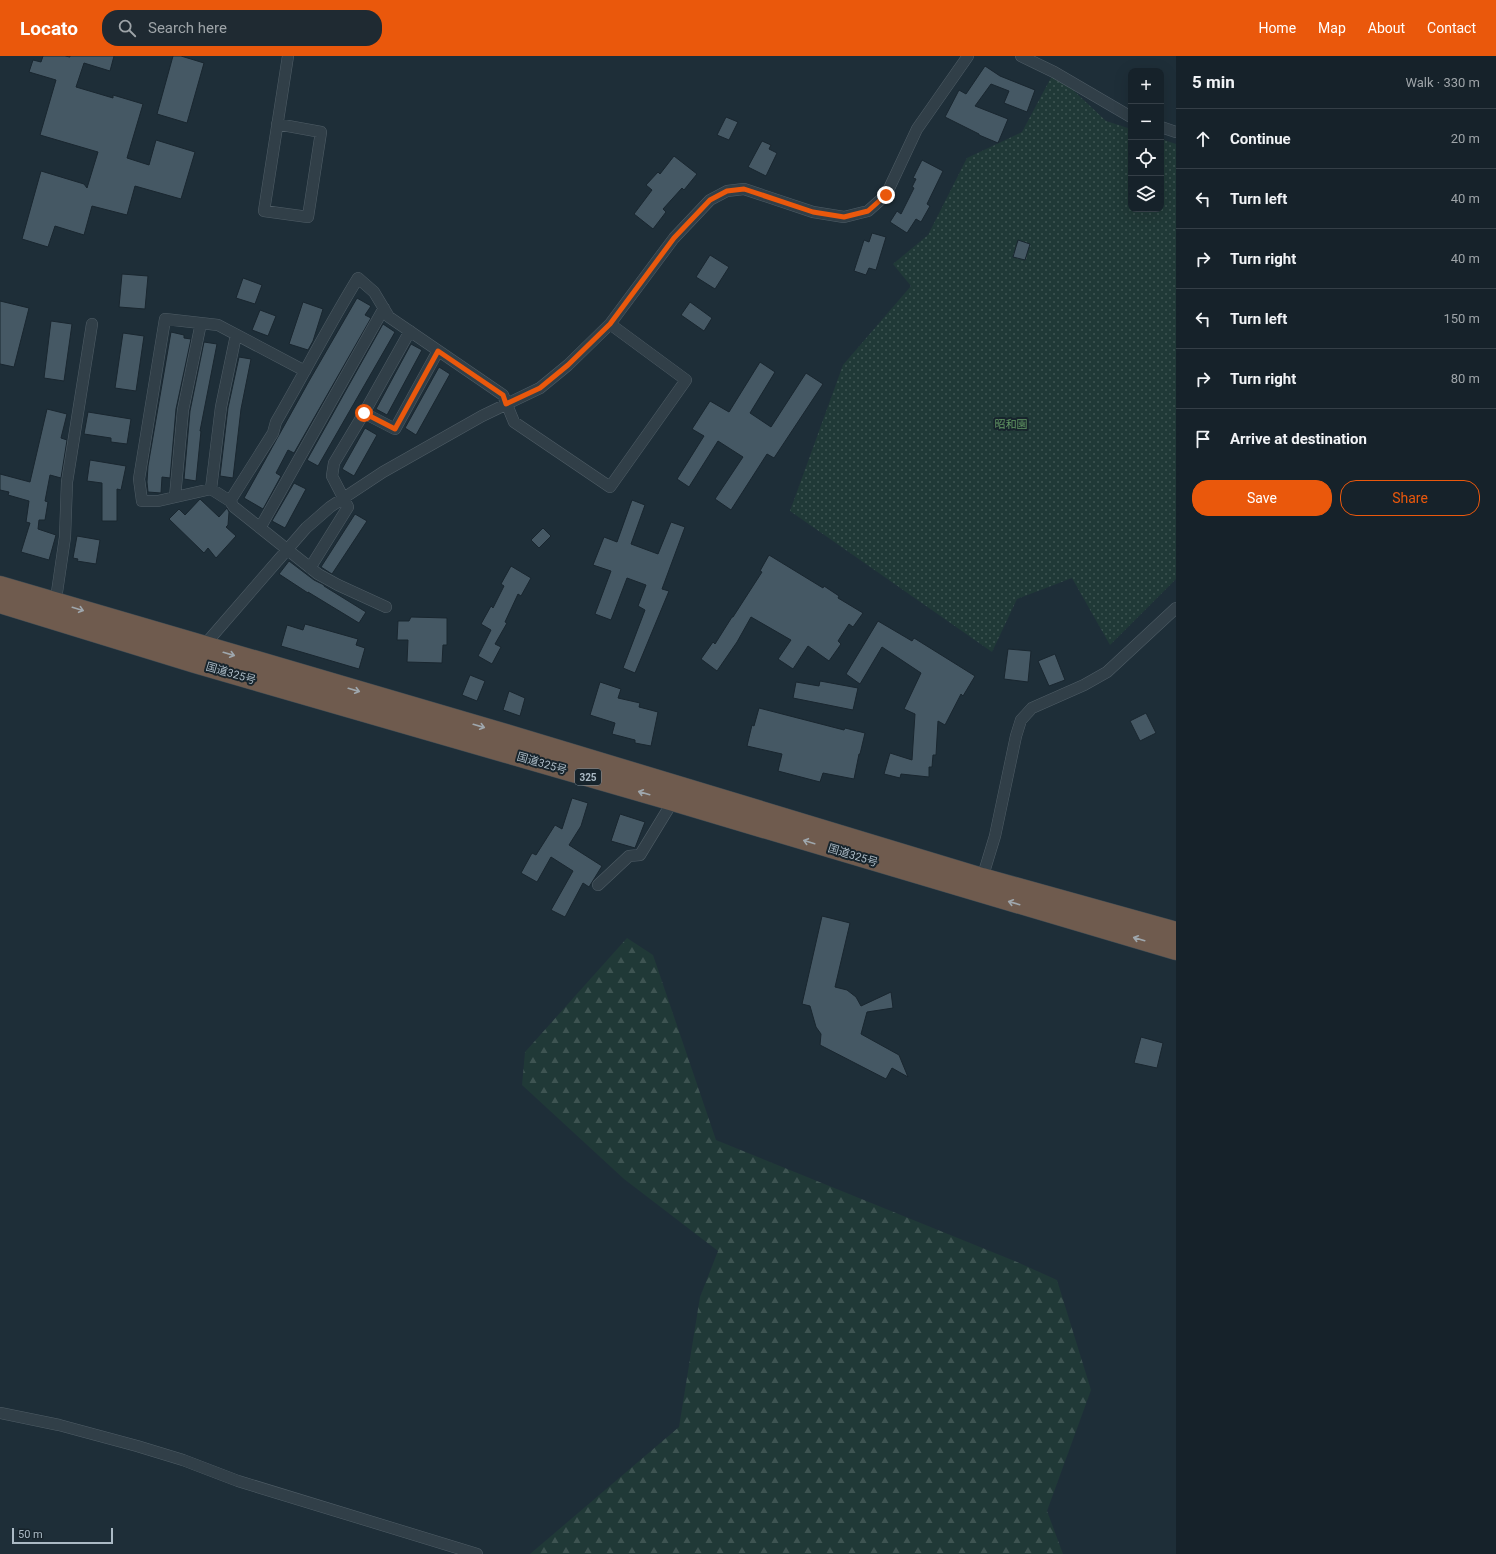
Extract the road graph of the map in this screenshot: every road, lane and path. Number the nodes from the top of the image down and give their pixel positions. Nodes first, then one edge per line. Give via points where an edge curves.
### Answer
1 (288, 56) edge
2 (968, 56) edge
3 (1021, 56) edge
4 (1128, 115) edge
5 (277, 124) junction
6 (1164, 128) edge
7 (1176, 132) edge
8 (384, 308) junction
9 (201, 323) junction
10 (92, 324) dead end
11 (610, 324) junction
12 (410, 331) junction
13 (236, 334) junction
14 (438, 351) junction
15 (306, 370) junction
16 (506, 404) junction
17 (364, 413) junction
18 (211, 489) junction
19 (174, 497) junction
20 (343, 499) junction
21 (230, 501) junction
22 (260, 528) junction
23 (287, 550) junction
24 (310, 568) junction
25 (0, 586) edge
26 (0, 603) edge
27 (386, 607) dead end
28 (1176, 608) edge
29 (54, 610) junction
30 (198, 654) junction
31 (673, 801) junction
32 (598, 885) dead end
33 (980, 885) junction
34 (1176, 932) edge
35 (1176, 950) edge
36 (0, 1413) edge
37 (477, 1554) edge

1 - 5 street
2 - 11 street via 917,129 886,195 868,211 844,217 813,212 744,189 727,191 710,200 674,238
3 - 4 street
5 - 5 street via 264,211 308,217 321,132
6 - 7 street
8 - 12 street via 389,318
8 - 15 street via 374,292 358,278
8 - 22 street
9 - 13 street via 218,325
9 - 19 street via 184,410
9 - 19 street via 165,319 146,434 140,479 142,501
10 - 29 street via 67,482 65,538
11 - 16 street via 540,388
11 - 16 street via 686,380 610,487 514,422
12 - 14 street
12 - 17 street
13 - 15 street
13 - 18 street via 221,407
14 - 16 street via 503,395
14 - 17 street via 395,429
15 - 21 street via 276,422 273,433
16 - 20 street via 383,472
17 - 20 street via 334,463 332,476
18 - 19 street
18 - 21 street
20 - 23 street via 306,528
20 - 24 street via 348,507
21 - 22 street
22 - 23 street
23 - 24 street
23 - 30 street
24 - 27 street via 338,585
25 - 29 highway, 国道325号 / 325
26 - 29 highway, 国道325号 / 325
28 - 33 street via 1107,672 1032,708 1021,720 995,836
29 - 30 highway, 国道325号 / 325
31 -> 30 highway, 国道325号 / 325
30 -> 33 highway, 国道325号 / 325 via 506,734
31 - 32 street via 640,855 629,856
33 -> 31 highway, 国道325号 / 325
33 - 34 highway, 国道325号 / 325
35 -> 33 highway, 国道325号 / 325
36 - 37 street via 59,1425 137,1446 238,1481

